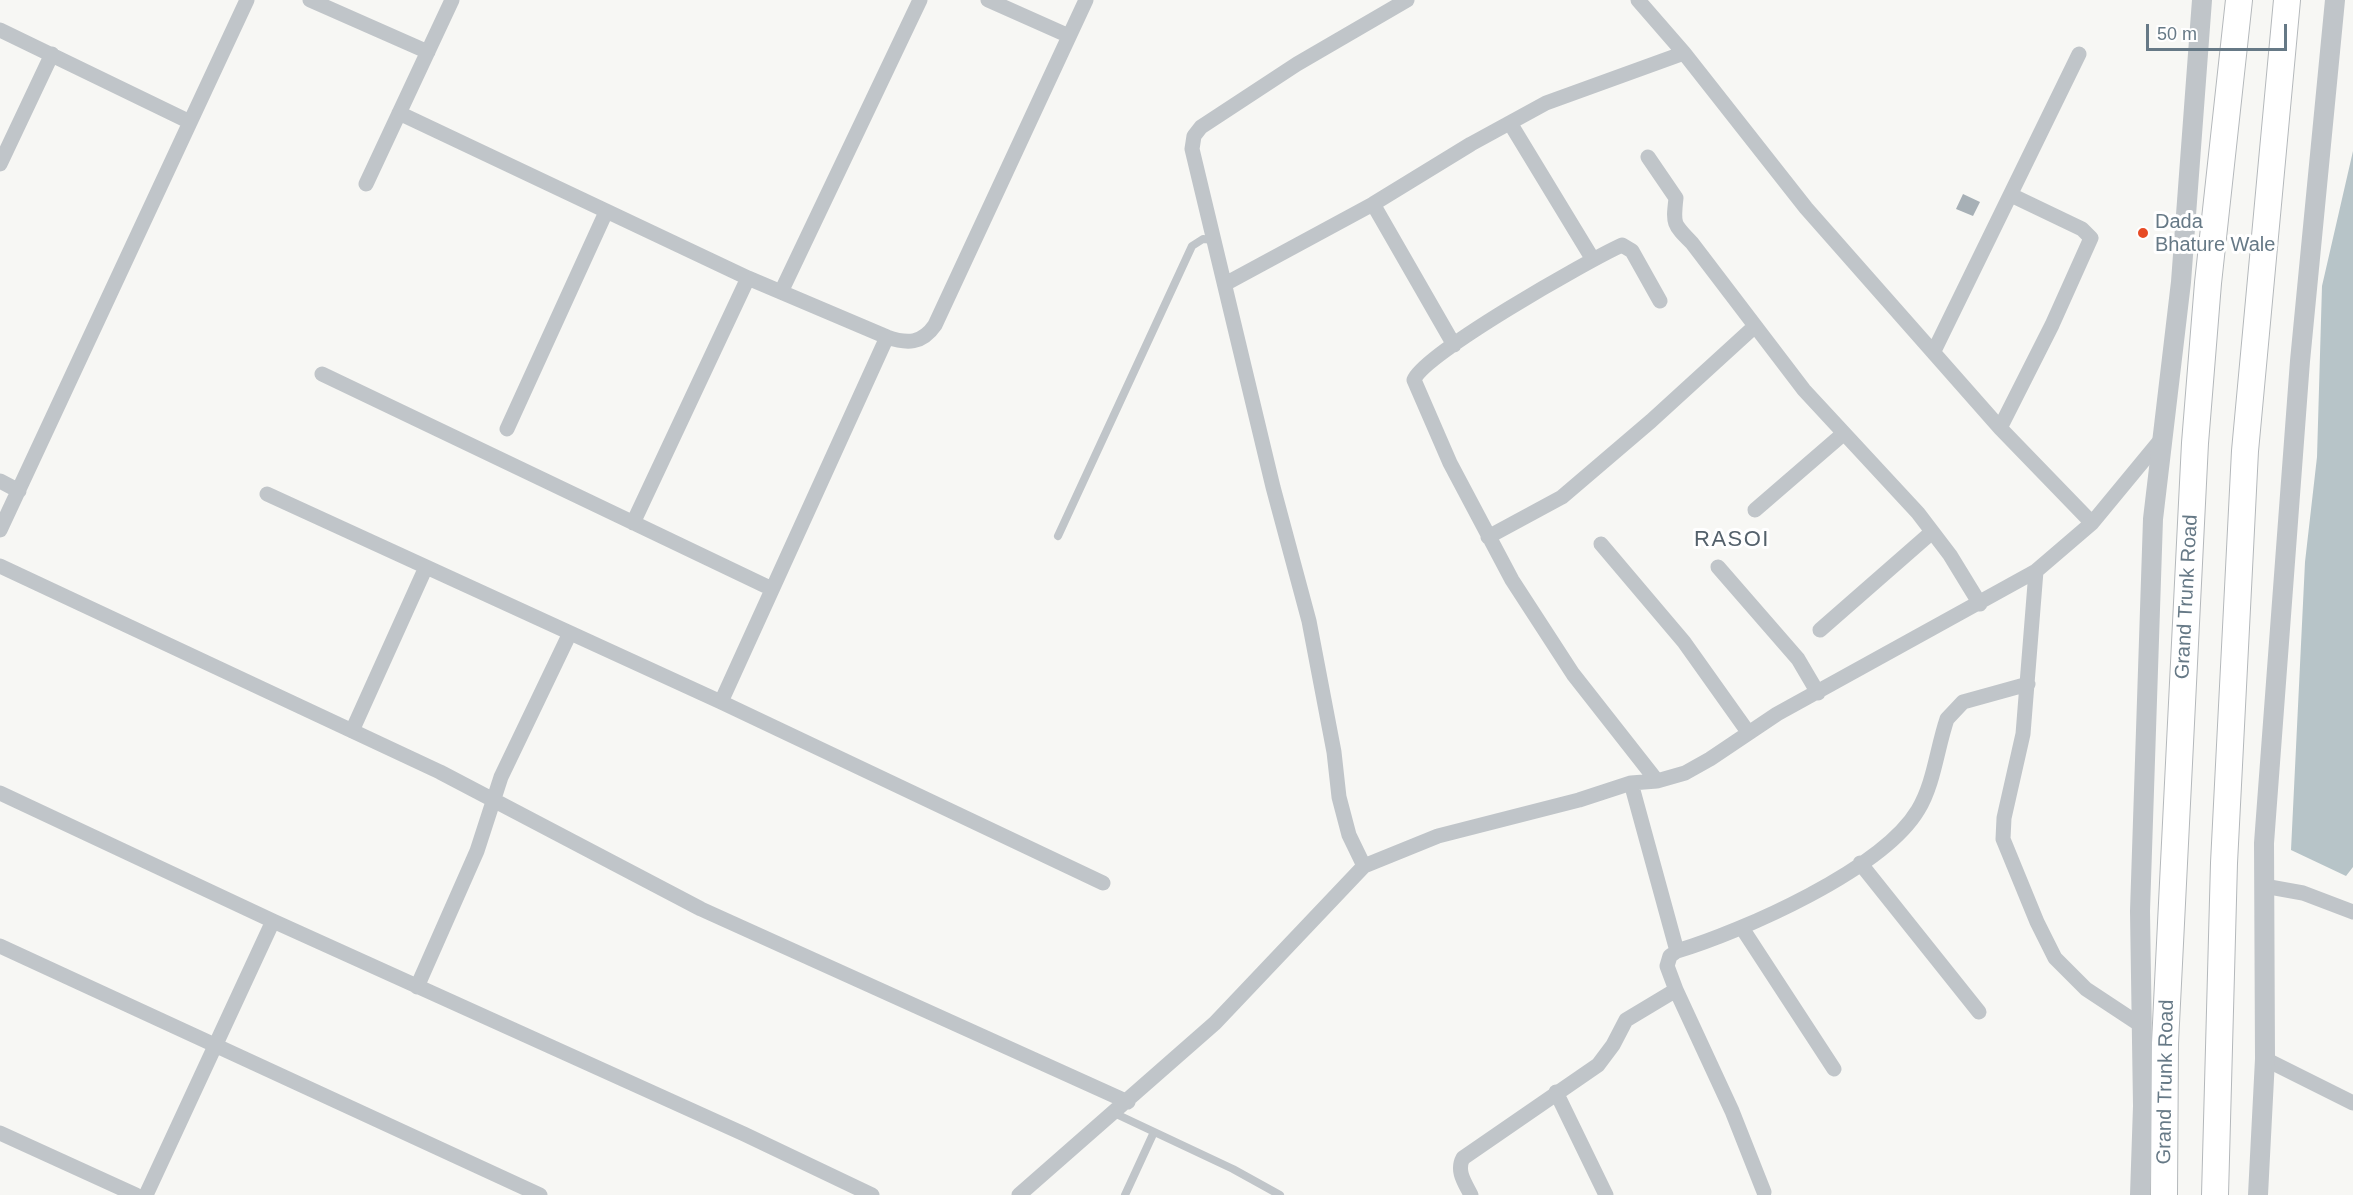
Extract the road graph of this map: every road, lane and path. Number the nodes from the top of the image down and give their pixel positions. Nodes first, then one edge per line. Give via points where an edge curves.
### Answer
1 (247, 0) edge
2 (310, 0) edge
3 (452, 0) edge
4 (920, 0) edge
5 (988, 0) edge
6 (1086, 0) edge
7 (1407, 0) edge
8 (1638, 0) edge
9 (2202, 0) edge
10 (2239, 0) edge
11 (2287, 0) edge
12 (2335, 0) edge
13 (0, 30) edge
14 (1069, 36) junction
15 (428, 52) junction
16 (1684, 52) junction
17 (52, 54) junction
18 (2079, 54) dead end
19 (399, 113) junction
20 (190, 122) junction
21 (1510, 123) junction
22 (1648, 157) dead end
23 (0, 164) edge
24 (366, 184) dead end
25 (2011, 195) junction
26 (1373, 204) junction
27 (606, 212) junction
28 (1214, 240) junction
29 (1592, 258) junction
30 (748, 278) junction
31 (1225, 284) junction
32 (781, 292) junction
33 (1660, 301) dead end
34 (1754, 327) junction
35 (886, 337) junction
36 (1454, 345) junction
37 (1934, 351) junction
38 (322, 374) dead end
39 (2000, 428) junction
40 (507, 429) dead end
41 (1843, 434) junction
42 (2163, 437) junction
43 (0, 482) edge
44 (20, 491) junction
45 (267, 494) dead end
46 (1755, 510) dead end
47 (633, 523) junction
48 (2092, 523) junction
49 (0, 531) edge
50 (1932, 532) junction
51 (1058, 536) dead end
52 (1488, 537) junction
53 (1601, 544) dead end
54 (0, 566) edge
55 (426, 567) junction
56 (1718, 567) dead end
57 (2036, 571) junction
58 (772, 589) junction
59 (1980, 604) junction
60 (1820, 630) dead end
61 (570, 633) junction
62 (2028, 684) junction
63 (1818, 693) junction
64 (721, 702) junction
65 (352, 731) junction
66 (1748, 732) junction
67 (1658, 781) junction
68 (1631, 783) junction
69 (0, 793) edge
70 (494, 800) junction
71 (1860, 863) junction
72 (1364, 866) junction
73 (1103, 883) dead end
74 (2264, 886) junction
75 (2353, 912) edge
76 (273, 921) junction
77 (1742, 928) junction
78 (0, 946) edge
79 (1677, 951) junction
80 (417, 987) junction
81 (1676, 990) junction
82 (1979, 1012) dead end
83 (2142, 1026) junction
84 (214, 1045) junction
85 (2265, 1059) junction
86 (1834, 1069) dead end
87 (1556, 1092) junction
88 (1128, 1101) junction
89 (2353, 1103) edge
90 (1114, 1113) junction
91 (1154, 1132) junction
92 (0, 1133) edge
93 (1764, 1192) dead end
94 (136, 1195) edge
95 (146, 1195) edge
96 (540, 1195) edge
97 (872, 1195) edge
98 (1019, 1195) edge
99 (1125, 1195) edge
100 (1280, 1195) edge
101 (1471, 1195) edge
102 (1606, 1195) edge
103 (2140, 1195) edge
104 (2164, 1195) edge
105 (2215, 1195) edge
106 (2258, 1195) edge

1 - 20 street
2 - 15 street
3 - 15 street
4 - 32 street
5 - 14 street
6 - 14 street
7 - 28 street via 1297,64 1201,127 1194,136 1192,149
8 - 16 street
9 - 42 street via 2181,282
10 - 104 highway, Grand Trunk Road via 2195,442 2165,1043
11 - 105 highway via 2245,452 2224,863
12 - 74 street via 2300,361
13 - 17 street
14 - 35 street via 935,325 927,336 915,342
15 - 19 street
16 - 21 street via 1546,103
16 - 37 street via 1806,207
17 - 20 street
17 - 23 street
18 - 25 street
19 - 24 street
19 - 27 street
20 - 44 street
21 - 26 street
21 - 29 street
22 - 34 street via 1676,198 1674,223
25 - 37 street
25 - 39 street via 2082,229 2091,238
26 - 31 street
26 - 36 street
27 - 30 street
27 - 40 street
28 - 31 street
28 - 51 lane via 1203,239 1192,246
29 - 33 street via 1626,246
29 - 36 street
30 - 32 street
30 - 47 street
31 - 72 street via 1309,621 1339,796 1349,835
32 - 35 street
34 - 41 street
34 - 52 street via 1562,497
35 - 58 street
36 - 52 street via 1417,373 1416,389
37 - 39 street
38 - 47 street
39 - 48 street
41 - 46 street
41 - 50 street
42 - 48 street
42 - 83 street via 2152,543 2140,910
43 - 44 street
44 - 49 street
45 - 55 street
47 - 58 street
48 - 57 street
50 - 59 street
50 - 60 street
52 - 67 street via 1555,648
53 - 66 street via 1684,642
54 - 65 street
55 - 61 street
55 - 65 street
56 - 63 street via 1791,651
57 - 59 street
57 - 62 street
58 - 64 street
59 - 63 street
61 - 64 street
61 - 70 street
62 - 71 street via 1963,702 1955,708 1947,719 1918,810 1897,836
62 - 83 street via 2023,734 2003,839 2055,958 2086,989
63 - 66 street
64 - 73 street
65 - 70 street
66 - 67 street via 1685,773
67 - 68 street
68 - 72 street via 1579,801 1438,836
68 - 79 street
69 - 76 street
70 - 80 street via 477,851
70 - 88 street via 701,909
71 - 77 street via 1791,905
71 - 82 street
72 - 88 street via 1215,1023
74 - 75 street via 2303,892
74 - 85 street
76 - 80 street
76 - 84 street
77 - 79 street
77 - 86 street
78 - 84 street
79 - 81 street via 1670,956 1667,966
80 - 97 street
81 - 87 street via 1626,1020 1598,1065
81 - 93 street
83 - 103 street
84 - 95 street
84 - 96 street
85 - 89 street
85 - 106 street
87 - 101 street via 1462,1158 1460,1172
87 - 102 street
88 - 90 street
90 - 91 lane
90 - 98 street
91 - 99 lane
91 - 100 lane
92 - 94 street

